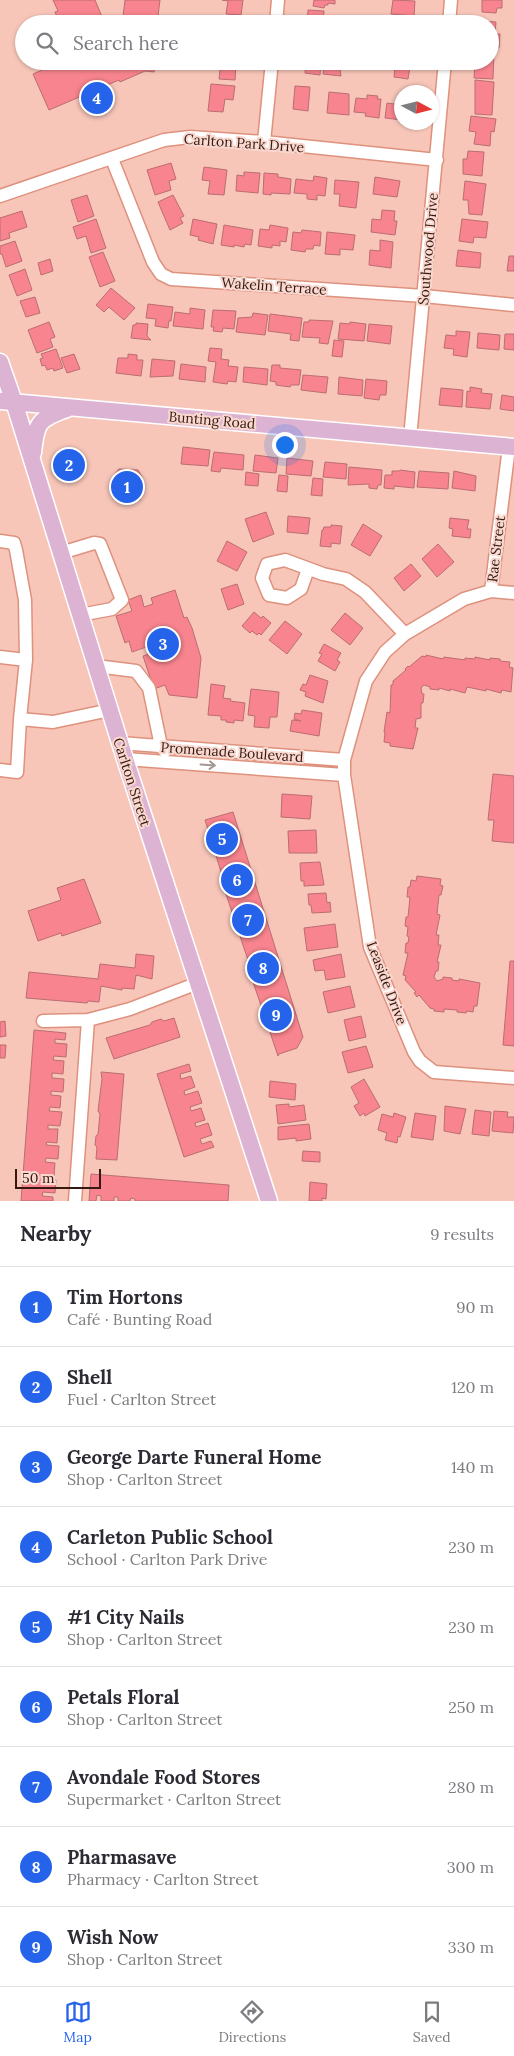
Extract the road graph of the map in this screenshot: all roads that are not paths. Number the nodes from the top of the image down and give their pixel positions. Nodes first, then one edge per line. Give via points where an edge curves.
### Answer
1 (278, 0) edge
2 (451, 0) edge
3 (277, 15) edge
4 (449, 15) edge
5 (271, 70) edge
6 (444, 70) edge
7 (264, 142) junction
8 (112, 159) junction
9 (437, 160) junction
10 (0, 196) edge
11 (424, 296) junction
12 (514, 305) edge
13 (0, 362) edge
14 (7, 402) edge
15 (72, 408) junction
16 (410, 438) junction
17 (511, 447) edge
18 (32, 461) junction
19 (0, 541) edge
20 (61, 553) junction
21 (308, 569) dead end
22 (491, 591) junction
23 (514, 593) edge
24 (80, 615) junction
25 (405, 634) junction
26 (0, 657) edge
27 (26, 660) junction
28 (96, 666) junction
29 (110, 710) junction
30 (20, 719) junction
31 (120, 743) junction
32 (162, 746) junction
33 (124, 759) junction
34 (344, 760) junction
35 (172, 763) junction
36 (0, 770) edge
37 (344, 775) junction
38 (198, 983) junction
39 (88, 1020) junction
40 (43, 1021) dead end
41 (514, 1078) edge
42 (75, 1201) edge
43 (269, 1201) edge

1 - 3 street
2 - 4 street
5 - 7 street
6 - 9 street, Southwood Drive
7 - 8 street, Carlton Park Drive via 190,137 164,140
7 - 9 street, Carlton Park Drive
8 - 10 street, Carlton Park Drive
8 - 11 street, Wakelin Terrace via 153,262 162,274 171,279
9 - 11 street, Southwood Drive
11 - 12 street, Wakelin Terrace
11 - 16 street, Southwood Drive
13 - 14 main road, Carlton Street
14 - 15 main road, Bunting Road
14 - 18 main road, Carlton Street
15 - 16 main road, Bunting Road
15 - 18 main road via 46,416 35,431
16 - 17 main road, Bunting Road
17 - 22 street, Rae Street
18 - 20 main road, Carlton Street
19 - 27 street via 14,543 16,550 25,600
20 - 24 main road, Carlton Street
20 - 24 street via 100,544 122,600 112,609
21 - 25 street via 346,579 365,592
22 - 23 street
22 - 25 street, Leaside Drive via 464,599
24 - 28 main road, Carlton Street
25 - 34 street, Leaside Drive via 385,652 366,681
26 - 27 street
27 - 30 street
28 - 29 main road, Carlton Street
28 - 32 street via 136,671 148,688
29 - 30 street via 53,722
29 - 31 main road, Carlton Street
30 - 36 street via 17,772
31 - 32 street, Promenade Boulevard
31 - 33 main road, Carlton Street
32 - 34 street, Promenade Boulevard
32 - 35 street
33 - 35 street, Promenade Boulevard
33 - 38 main road, Carlton Street
34 - 37 street, Leaside Drive
35 -> 37 street, Promenade Boulevard
37 - 41 street, Leaside Drive via 370,947 414,1052 434,1072
38 - 39 street via 130,1009
38 - 43 main road, Carlton Street
39 - 40 street
39 - 42 street

